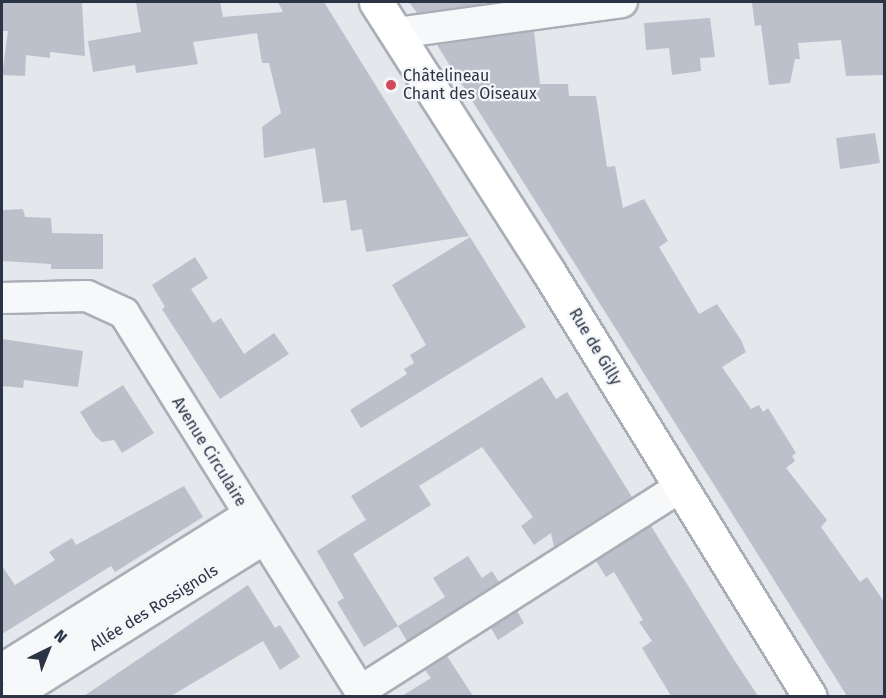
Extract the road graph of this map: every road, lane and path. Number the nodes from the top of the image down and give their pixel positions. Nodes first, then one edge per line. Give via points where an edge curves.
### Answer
1 (375, 2) edge
2 (622, 2) edge
3 (396, 33) junction
4 (2, 298) edge
5 (680, 487) junction
6 (256, 527) junction
7 (2, 669) edge
8 (361, 694) edge
9 (13, 696) edge
10 (809, 696) edge

1 - 3 main road, Rue de Gilly
2 - 3 street
3 - 5 main road, Rue de Gilly
4 - 6 street, Avenue Circulaire via 87,296 124,313
5 - 8 street
5 - 10 main road, Rue de Gilly
6 - 7 street, Allée des Rossignols
6 - 8 street, Avenue Circulaire
6 - 9 street, Allée des Rossignols

